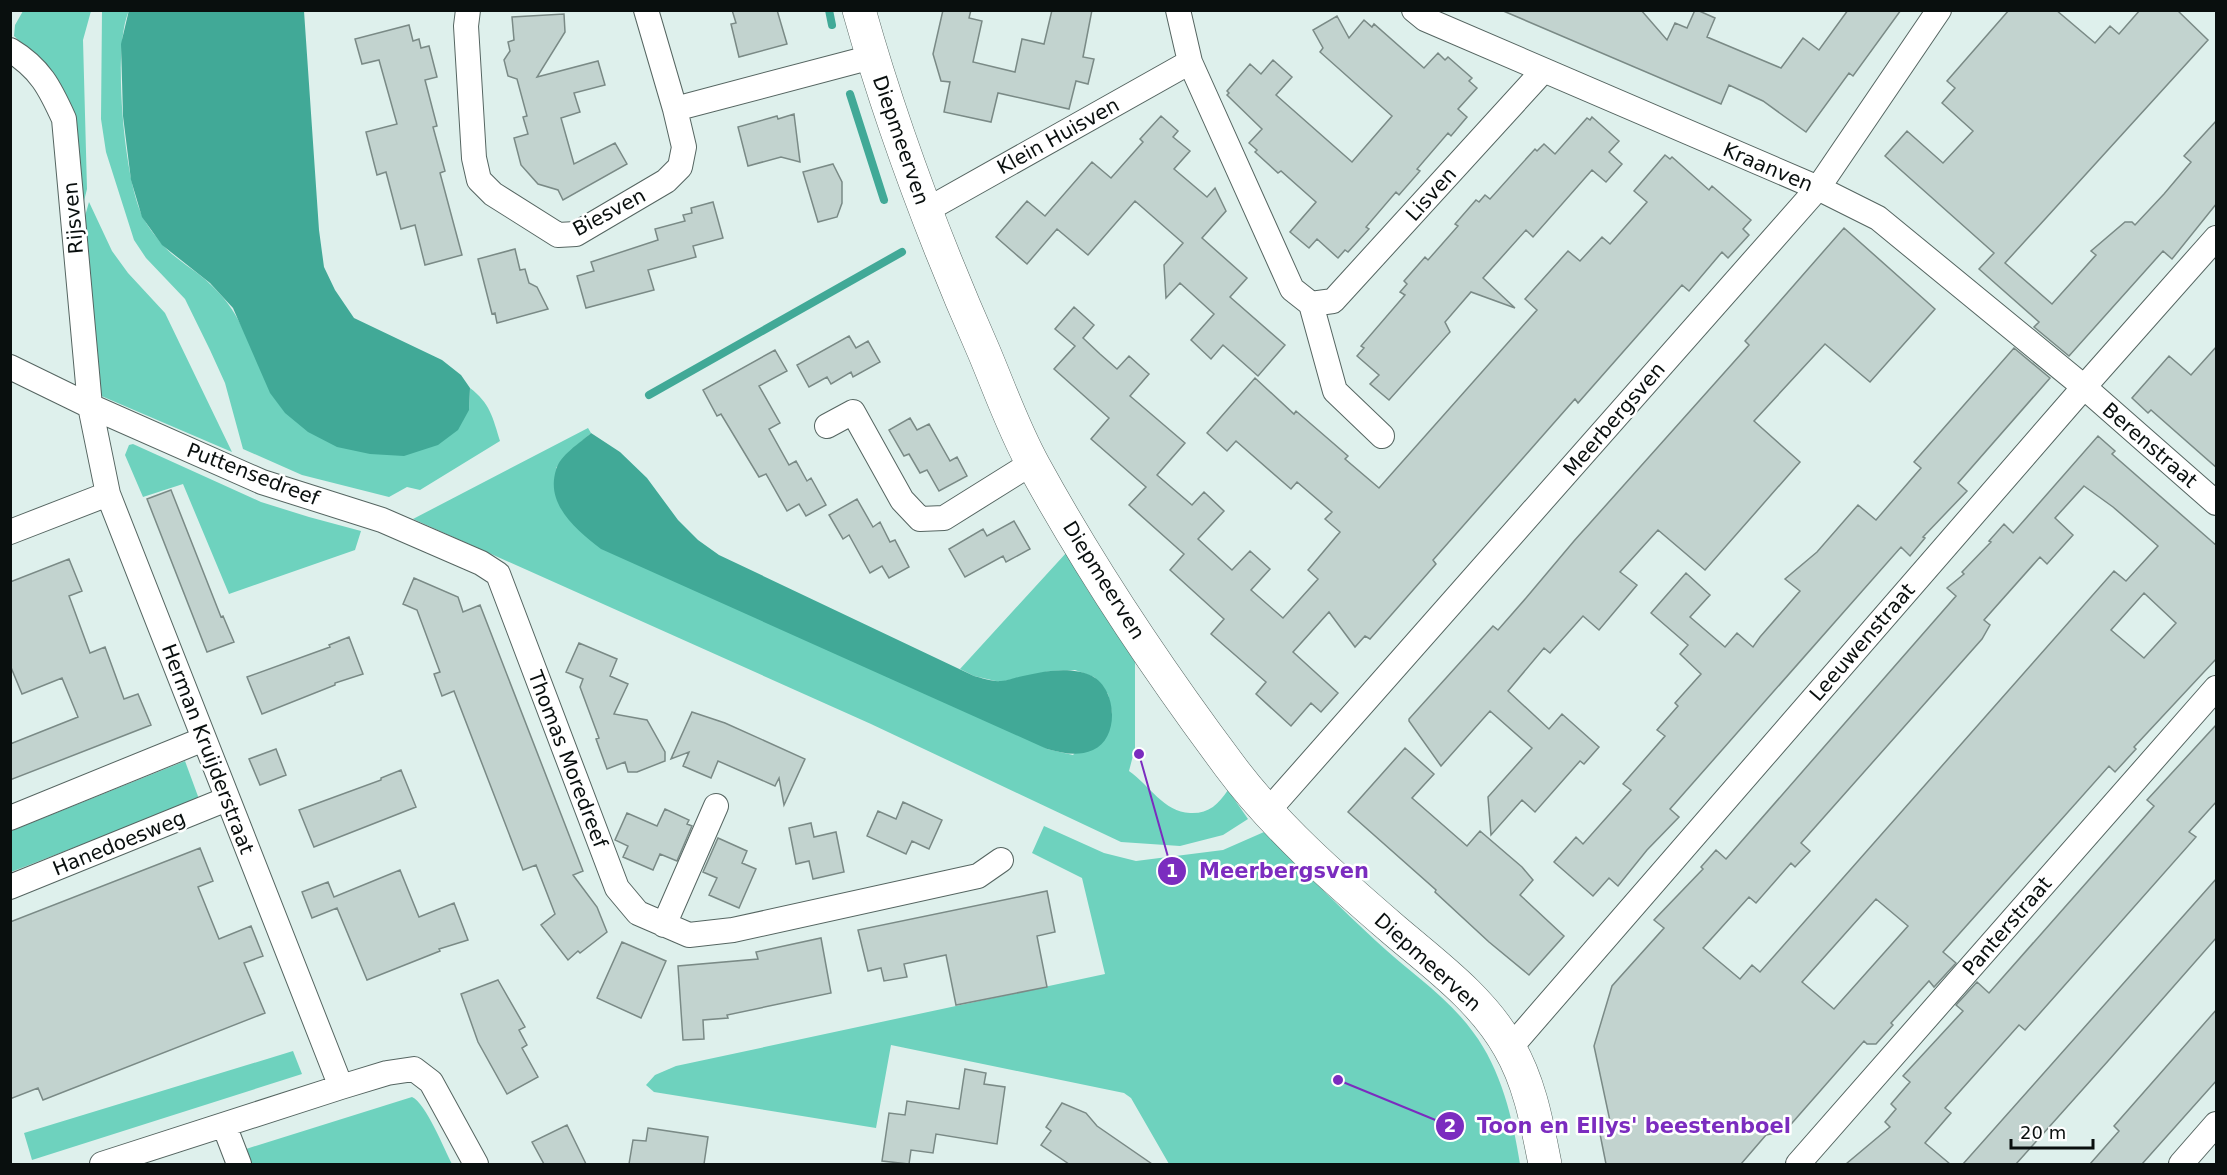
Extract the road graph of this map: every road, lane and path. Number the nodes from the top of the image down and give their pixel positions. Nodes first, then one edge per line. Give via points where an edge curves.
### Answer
1 (468, 10) edge
2 (646, 10) edge
3 (859, 10) edge
4 (1178, 10) edge
5 (1414, 10) edge
6 (1939, 10) edge
7 (10, 50) edge
8 (872, 57) junction
9 (1190, 62) junction
10 (1543, 71) junction
11 (675, 109) junction
12 (1818, 188) junction
13 (925, 211) junction
14 (2217, 238) edge
15 (1311, 304) junction
16 (10, 367) edge
17 (2084, 387) junction
18 (90, 406) junction
19 (827, 426) dead end
20 (1382, 436) dead end
21 (1032, 463) junction
22 (108, 494) junction
23 (2217, 503) edge
24 (10, 532) edge
25 (498, 574) joint
26 (2217, 688) edge
27 (204, 739) junction
28 (227, 799) junction
29 (716, 806) dead end
30 (1268, 811) junction
31 (10, 818) edge
32 (1001, 860) dead end
33 (10, 887) edge
34 (664, 925) junction
35 (1510, 1048) junction
36 (341, 1087) junction
37 (2217, 1124) edge
38 (224, 1125) junction
39 (102, 1164) edge
40 (239, 1164) edge
41 (476, 1164) edge
42 (1545, 1164) edge
43 (1798, 1164) edge
44 (2181, 1164) edge

1 - 11 street, Biesven via 474,158 479,180 493,194 558,236 576,234 666,181 680,167 684,147
2 - 11 street, Biesven
3 - 8 street, Diepmeerven
4 - 9 street
5 - 10 street, Kraanven via 1425,19
6 - 12 street, Meerbergsven
7 - 18 street, Rijsven via 27,60 48,85 64,118
8 - 11 street
8 - 13 street, Diepmeerven
9 - 13 street, Klein Huisven
9 - 15 street via 1292,289
10 - 12 street, Kraanven
10 - 15 street, Lisven via 1333,302
12 - 17 street, Kraanven via 1878,218
12 - 30 street, Meerbergsven
13 - 21 street, Diepmeerven
14 - 17 street, Leeuwenstraat
15 - 20 street via 1335,391
16 - 18 street, Puttensedreef
17 - 23 street, Berenstraat
17 - 35 street, Leeuwenstraat
18 - 22 street, Herman Kruijderstraat
18 - 25 street, Puttensedreef via 262,482 382,520
19 - 21 street via 853,412 902,500 920,519 944,518
21 - 30 street, Diepmeerven via 1155,662 1231,768
22 - 24 street
22 - 27 street, Herman Kruijderstraat
25 - 34 street, Thomas Moredreef via 617,888 638,913
26 - 43 street, Panterstraat
27 - 28 street, Herman Kruijderstraat
27 - 31 street
28 - 33 street, Hanedoesweg
28 - 36 street, Herman Kruijderstraat
29 - 34 street
30 - 35 street, Diepmeerven via 1364,904 1476,1002
32 - 34 street, Thomas Moredreef via 978,876 733,930 689,935
35 - 42 street, Diepmeerven via 1533,1102
36 - 38 street
36 - 41 street via 387,1073 414,1070 431,1082
37 - 44 street
38 - 39 street
38 - 40 street

